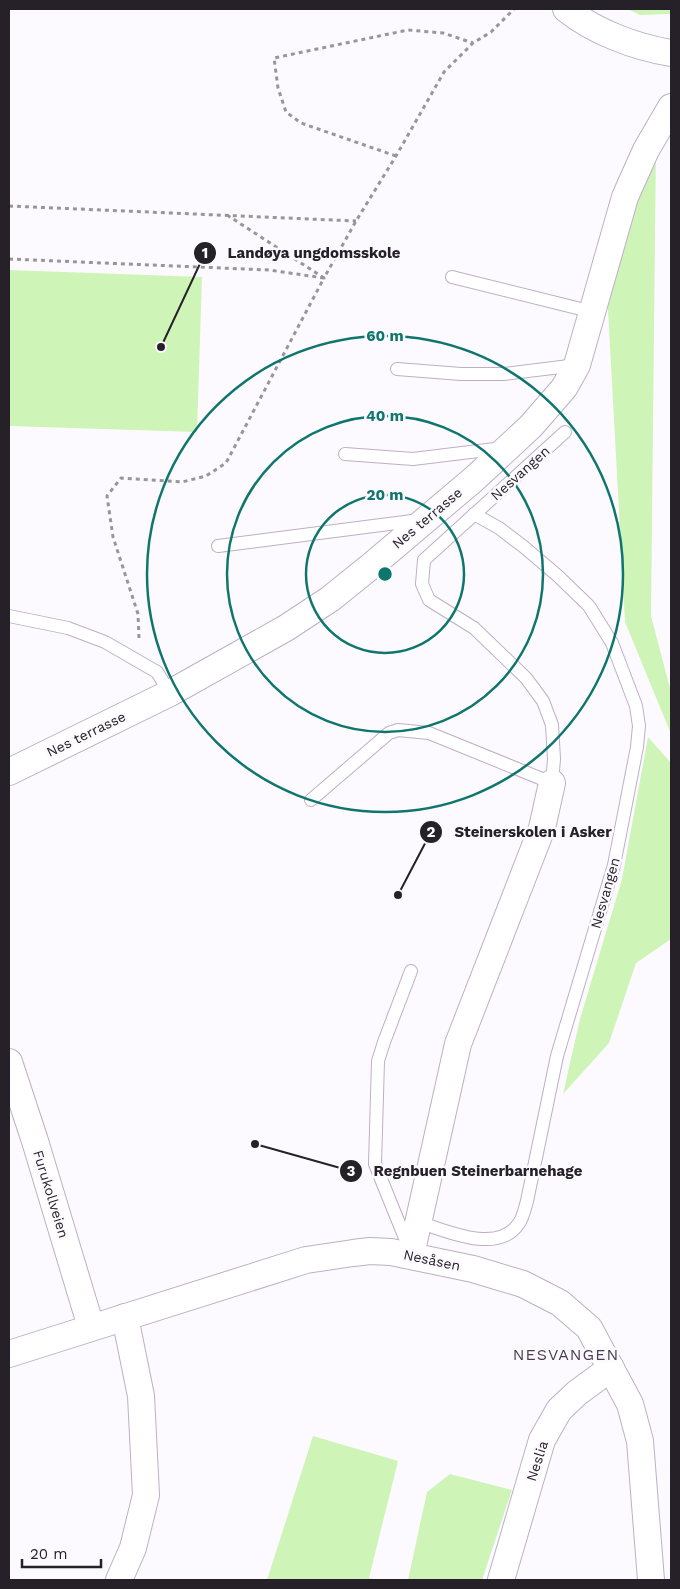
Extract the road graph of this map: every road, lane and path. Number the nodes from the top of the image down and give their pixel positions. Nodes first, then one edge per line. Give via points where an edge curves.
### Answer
1 (514, 9) edge
2 (566, 9) edge
3 (473, 43) junction
4 (671, 53) edge
5 (671, 107) edge
6 (396, 156) junction
7 (9, 206) edge
8 (227, 215) junction
9 (356, 221) junction
10 (9, 259) edge
11 (452, 277) dead end
12 (324, 278) junction
13 (593, 312) junction
14 (576, 364) junction
15 (398, 369) dead end
16 (565, 432) dead end
17 (508, 448) junction
18 (345, 454) dead end
19 (474, 514) junction
20 (427, 519) junction
21 (218, 546) dead end
22 (9, 616) edge
23 (139, 661) junction
24 (170, 693) junction
25 (9, 772) edge
26 (552, 783) junction
27 (312, 800) dead end
28 (410, 971) dead end
29 (9, 1062) edge
30 (419, 1222) junction
31 (411, 1255) junction
32 (125, 1317) junction
33 (91, 1327) junction
34 (9, 1354) edge
35 (611, 1368) junction
36 (119, 1580) edge
37 (501, 1580) edge
38 (651, 1580) edge

1 - 3 path via 491,32
2 - 4 street via 611,35
3 - 6 path via 444,72
3 - 6 path via 443,33 408,30 274,58 278,88 286,112 301,124
5 - 13 street, Nes terrasse via 646,150 625,197
6 - 9 path
7 - 8 path
8 - 9 path
8 - 12 path
9 - 12 path
10 - 12 path via 269,270
11 - 13 lane
12 - 23 path via 226,463 206,476 182,482 121,478 107,496 113,537 138,614
13 - 14 street, Nes terrasse
14 - 15 lane via 504,374
14 - 17 street, Nes terrasse via 564,388
16 - 19 lane, Nesvangen
17 - 18 lane via 413,459
17 - 20 street, Nes terrasse
19 - 26 lane, Nesvangen via 424,560 422,584 430,600 474,628 526,678 543,701 552,726
19 - 30 lane, Nesvangen via 524,547 589,606 612,643 636,706 639,726 614,865 557,1056 520,1223 506,1236 471,1239
20 - 21 lane
20 - 24 street, Nes terrasse via 330,599 286,628
22 - 23 lane via 68,628 105,642
23 - 24 lane via 157,672
24 - 25 street, Nes terrasse
26 - 27 lane via 429,733 398,730 389,733
26 - 30 street, Nesvangen via 542,828 458,1044
28 - 31 lane via 378,1061 375,1164
29 - 33 street, Furukollveien
30 - 31 street, Nesvangen
31 - 32 street, Nesåsen via 370,1251 306,1260
31 - 35 street, Nesåsen via 523,1284 560,1303 589,1328
32 - 33 street, Nesåsen
32 - 36 street via 141,1396 146,1496 133,1548
33 - 34 street, Nesåsen
35 - 37 street, Neslia via 559,1410 542,1440
35 - 38 street, Nesåsen via 630,1404 640,1441

